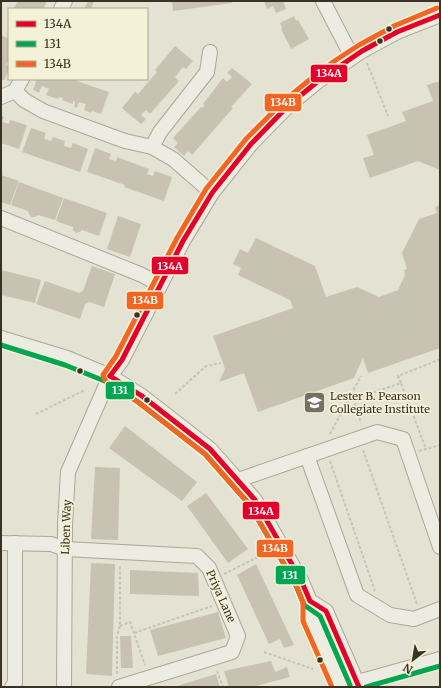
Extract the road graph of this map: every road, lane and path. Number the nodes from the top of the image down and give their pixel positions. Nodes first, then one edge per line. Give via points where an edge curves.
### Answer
1 (323, 1) edge
2 (440, 15) edge
3 (210, 52) dead end
4 (357, 54) junction
5 (19, 85) edge
6 (1, 97) edge
7 (388, 116) dead end
8 (152, 148) junction
9 (212, 192) junction
10 (1, 218) edge
11 (160, 285) junction
12 (1, 338) edge
13 (440, 361) edge
14 (221, 363) dead end
15 (110, 376) junction
16 (361, 376) dead end
17 (401, 383) junction
18 (85, 390) dead end
19 (175, 394) dead end
20 (352, 394) junction
21 (354, 399) junction
22 (36, 414) dead end
23 (365, 436) junction
24 (440, 445) edge
25 (426, 449) junction
26 (356, 451) dead end
27 (416, 452) dead end
28 (326, 455) junction
29 (307, 456) junction
30 (238, 480) junction
31 (8, 543) edge
32 (440, 547) edge
33 (65, 549) junction
34 (120, 552) junction
35 (266, 553) dead end
36 (223, 575) dead end
37 (378, 598) dead end
38 (310, 601) junction
39 (224, 602) junction
40 (418, 607) dead end
41 (440, 609) edge
42 (120, 626) junction
43 (134, 633) junction
44 (264, 652) dead end
45 (212, 658) junction
46 (440, 659) edge
47 (313, 669) dead end
48 (146, 670) dead end
49 (118, 683) edge
50 (357, 685) edge
51 (12, 687) edge
52 (64, 687) edge
53 (223, 687) edge
54 (340, 687) edge

1 - 4 street
2 - 4 street, Liben Way via 397,32
3 - 8 street via 206,72 160,132
4 - 7 path
4 - 9 street, Liben Way via 290,105 252,144
5 - 6 street
5 - 8 street via 24,100 43,111 125,141
8 - 9 street via 173,159
9 - 11 street, Liben Way
10 - 11 street via 142,275
11 - 15 street, Liben Way via 122,360
12 - 15 street via 67,358
13 - 17 path via 398,376
14 - 19 path via 206,366
15 - 30 street via 142,396 210,449
15 - 33 street, Liben Way via 68,472
16 - 20 path
17 - 21 path
17 - 25 path
18 - 22 path
20 - 21 path
20 - 28 path
21 - 23 path
23 - 28 street
23 - 32 street via 377,432 403,439
24 - 25 path
25 - 27 path
26 - 40 path via 363,449
28 - 29 street
28 - 37 path
29 - 30 street
29 - 41 street via 357,595 390,615 414,619
30 - 38 street via 255,500 301,580
31 - 33 street, Priya Lane via 50,544
31 - 51 street via 15,683
33 - 34 street, Priya Lane
33 - 52 street, Liben Way
34 - 39 street, Priya Lane via 197,556 209,568
34 - 42 path
35 - 36 path
38 - 50 street via 326,611
38 - 54 street via 310,619
39 - 43 path
39 - 45 street, Priya Lane via 238,636 232,652
42 - 43 path via 130,622
42 - 49 path via 117,636
43 - 48 path
44 - 47 path
45 - 49 street, Priya Lane
45 - 53 path
46 - 50 street
50 - 54 street

